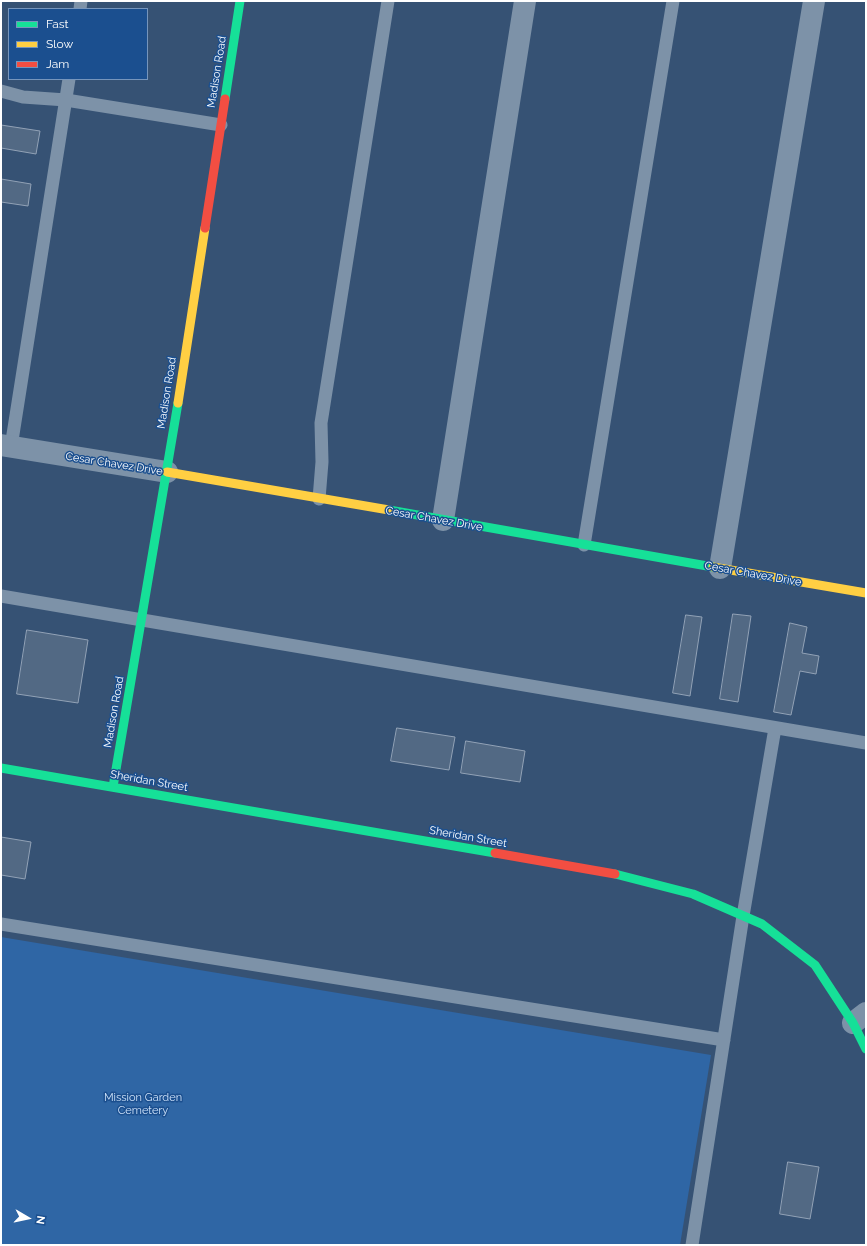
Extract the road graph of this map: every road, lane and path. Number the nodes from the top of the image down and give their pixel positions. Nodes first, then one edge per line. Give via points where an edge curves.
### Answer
1 (240, 1) edge
2 (388, 1) edge
3 (525, 1) edge
4 (673, 1) edge
5 (814, 1) edge
6 (69, 80) edge
7 (1, 91) edge
8 (66, 100) junction
9 (221, 125) junction
10 (6, 446) edge
11 (167, 472) junction
12 (319, 499) junction
13 (443, 520) junction
14 (584, 545) junction
15 (720, 568) junction
16 (866, 594) edge
17 (1, 596) edge
18 (142, 620) junction
19 (775, 728) junction
20 (866, 743) edge
21 (1, 768) edge
22 (113, 787) junction
23 (743, 916) junction
24 (1, 924) edge
25 (860, 1018) edge
26 (724, 1040) junction
27 (866, 1049) edge
28 (692, 1245) edge

1 - 9 street, Madison Road
2 - 12 lane via 321,424 322,462
3 - 13 street
4 - 14 lane
5 - 15 street
6 - 8 lane
7 - 8 lane via 23,97
8 - 9 lane
8 - 10 lane
9 - 11 street, Madison Road
10 - 11 street, Cesar Chavez Drive
11 - 12 street, Cesar Chavez Drive
11 - 18 street, Madison Road
12 - 13 street, Cesar Chavez Drive
13 - 14 street, Cesar Chavez Drive
14 - 15 street, Cesar Chavez Drive
15 - 16 street, Cesar Chavez Drive
17 - 18 lane
18 - 19 lane
18 - 22 street, Madison Road
19 - 20 lane
19 - 23 lane
21 - 22 street, Sheridan Street
22 - 23 street, Sheridan Street via 626,876 693,894
23 - 25 street, Sheridan Street via 762,924 815,965
23 - 26 lane
24 - 26 lane
25 - 27 street, Sheridan Street
26 - 28 lane

